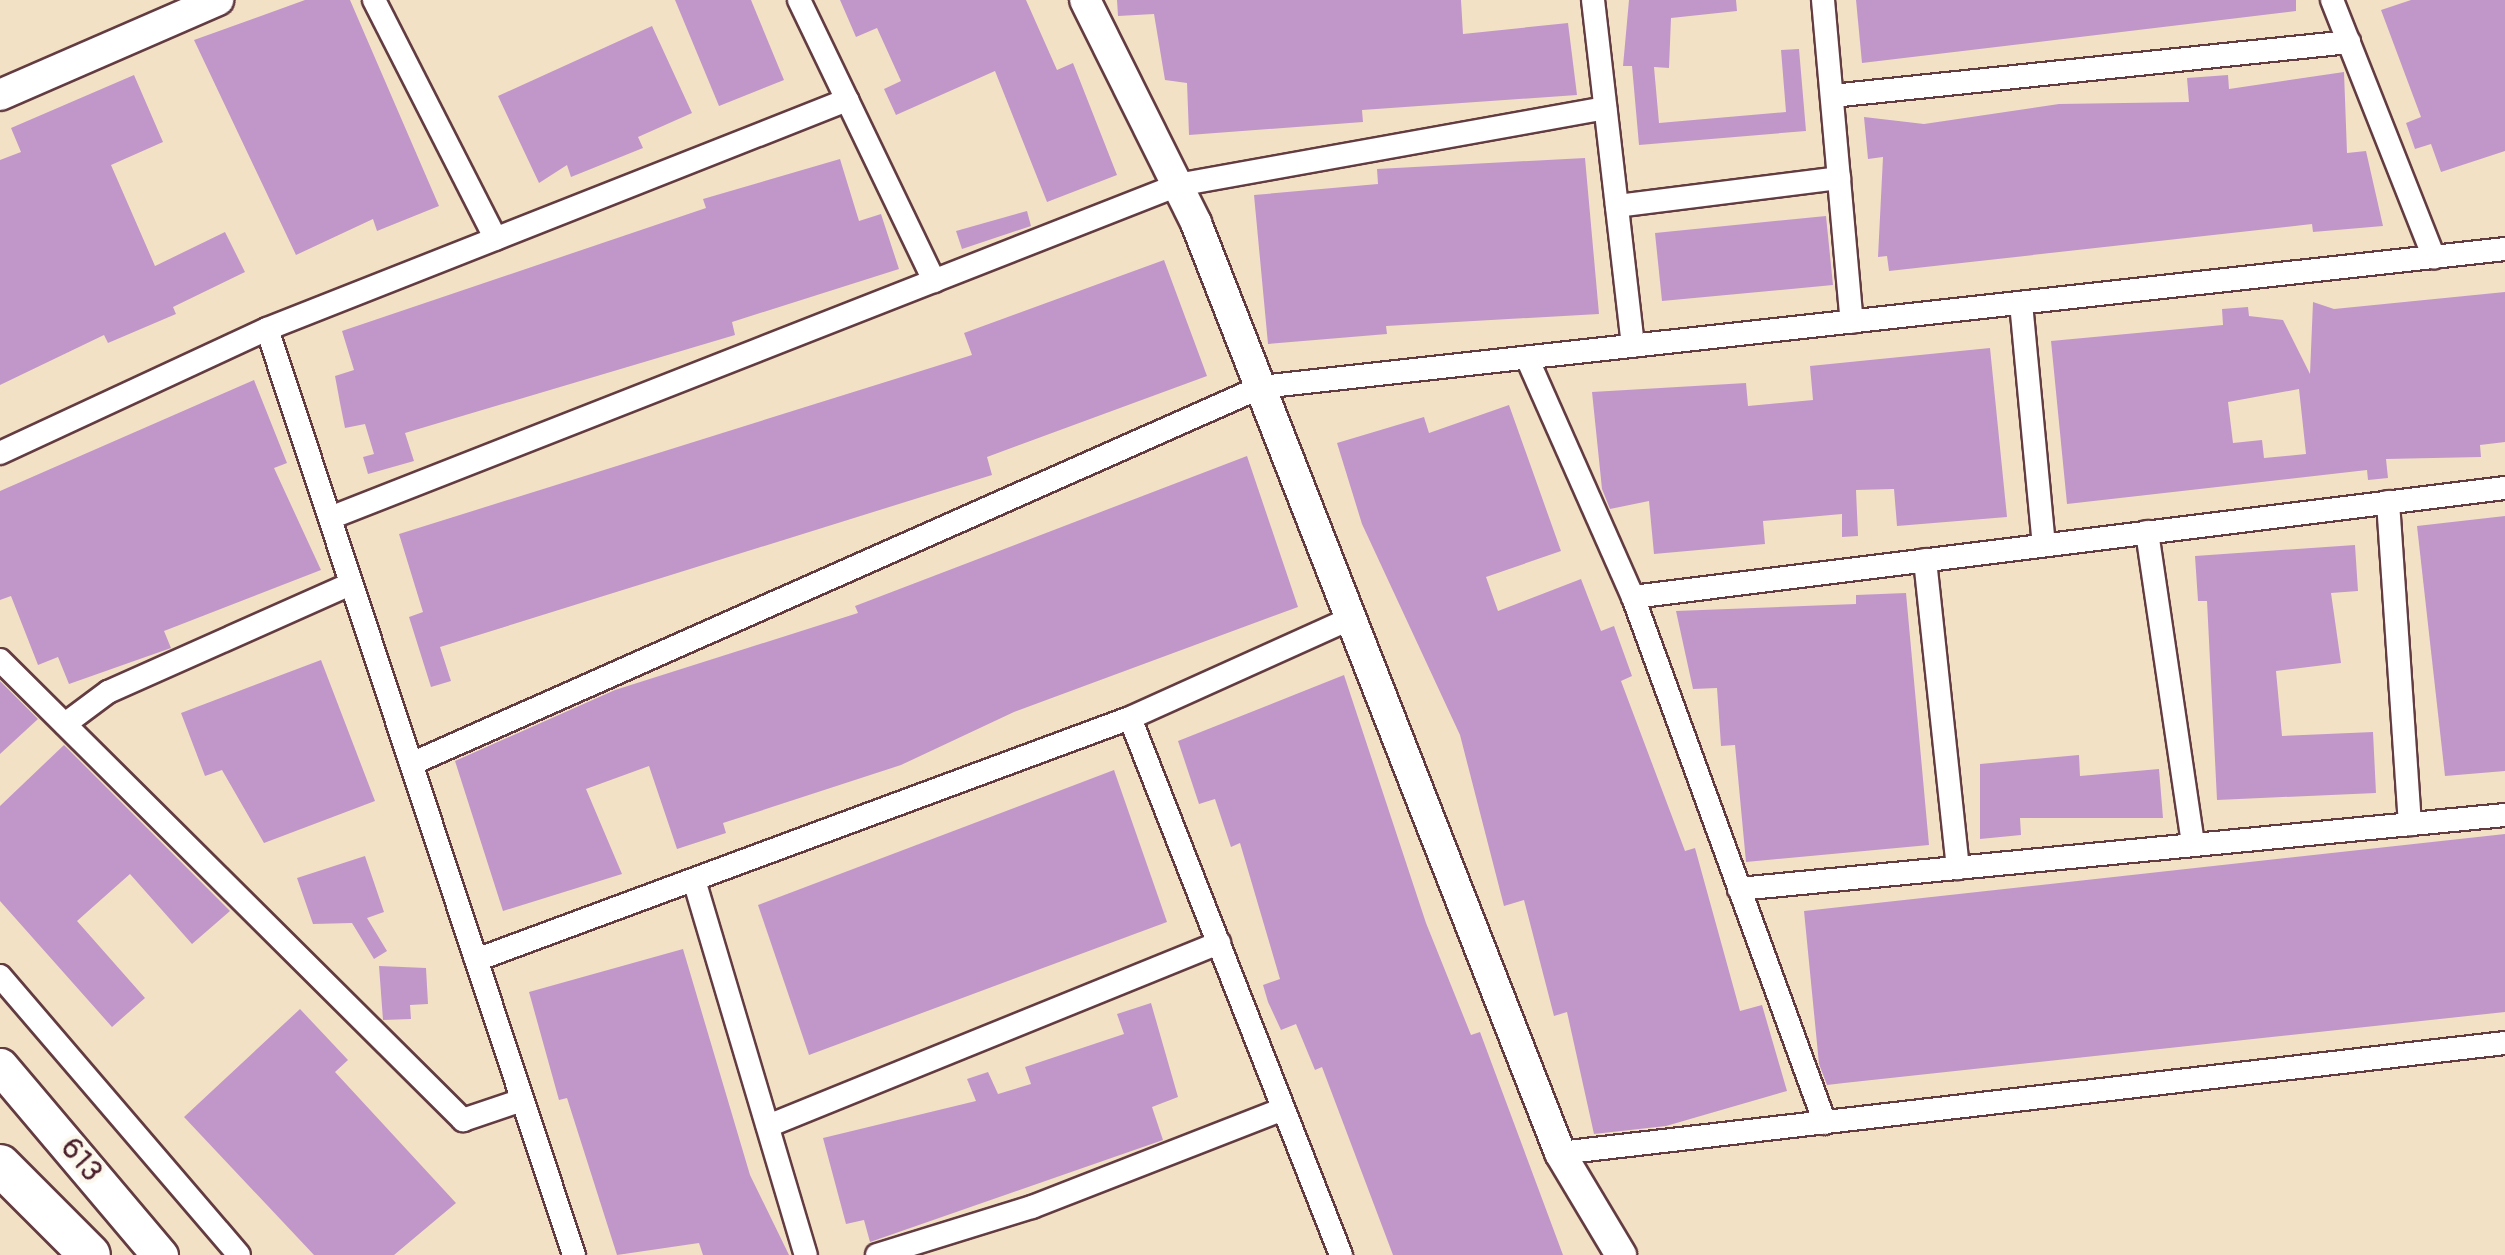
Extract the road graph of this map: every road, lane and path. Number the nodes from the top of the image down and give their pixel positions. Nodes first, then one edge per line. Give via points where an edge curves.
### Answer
1 (218, 0) edge
2 (374, 0) edge
3 (799, 0) edge
4 (1085, 0) edge
5 (1592, 0) edge
6 (1823, 0) edge
7 (2332, 0) edge
8 (166, 11) edge
9 (2349, 42) junction
10 (0, 95) edge
11 (1832, 96) junction
12 (847, 100) junction
13 (1605, 108) junction
14 (1839, 178) junction
15 (1178, 185) junction
16 (1617, 206) junction
17 (496, 239) junction
18 (2505, 249) edge
19 (2434, 257) junction
20 (934, 280) junction
21 (2022, 303) junction
22 (1852, 322) junction
23 (267, 329) junction
24 (1634, 346) junction
25 (1527, 358) junction
26 (1261, 387) junction
27 (0, 453) edge
28 (2505, 488) edge
29 (2388, 502) junction
30 (330, 518) junction
31 (2148, 532) junction
32 (2044, 546) junction
33 (1925, 560) junction
34 (352, 584) junction
35 (1633, 597) junction
36 (1351, 618) junction
37 (0, 660) edge
38 (1130, 718) junction
39 (65, 724) junction
40 (411, 764) junction
41 (2505, 815) edge
42 (2410, 824) junction
43 (2193, 845) junction
44 (1958, 868) junction
45 (694, 880) junction
46 (1739, 889) junction
47 (1218, 944) junction
48 (476, 960) junction
49 (0, 976) edge
50 (2505, 1043) edge
51 (0, 1066) edge
52 (522, 1100) junction
53 (1283, 1108) junction
54 (1825, 1122) junction
55 (768, 1126) junction
56 (1560, 1154) junction
57 (0, 1166) edge
58 (0, 1192) edge
59 (56, 1255) edge
60 (90, 1255) edge
61 (160, 1255) edge
62 (239, 1255) edge
63 (574, 1255) edge
64 (806, 1255) edge
65 (877, 1255) edge
66 (1340, 1255) edge
67 (1621, 1255) edge

1 - 8 street
2 - 17 street
3 - 12 street
4 - 15 street
5 - 13 street
6 - 11 street
7 - 9 street
8 - 10 street
9 - 11 street
9 - 19 street
11 - 14 street
12 - 17 street
12 - 20 street
13 - 15 street
13 - 16 street
14 - 16 street
14 - 22 street
15 - 20 street
15 - 26 street
16 - 24 street
17 - 23 street
18 - 19 street
19 - 21 street
20 - 30 street
21 - 22 street
21 - 32 street
22 - 24 street
23 - 27 street
23 - 30 street
24 - 25 street
25 - 26 street
25 - 35 street
26 - 36 street
26 - 40 street
28 - 29 street
29 - 31 street
29 - 42 street
30 - 34 street
31 - 32 street
31 - 43 street
32 - 33 street
33 - 35 street
33 - 44 street
34 - 39 street via 108,692
34 - 40 street
35 - 46 street
36 - 38 street
36 - 56 street
37 - 39 street
38 - 45 street
38 - 47 street
39 - 52 street via 463,1120
40 - 48 street
41 - 42 street
42 - 43 street
43 - 44 street
44 - 46 street
45 - 48 street
45 - 55 street
46 - 54 street
47 - 53 street
47 - 55 street
48 - 52 street
49 - 62 street
50 - 54 street
51 - 61 main road, 613
52 - 63 street
53 - 65 street via 1032,1207
53 - 66 street
54 - 56 street
55 - 64 street
56 - 67 street
57 - 60 highway
58 - 59 highway

